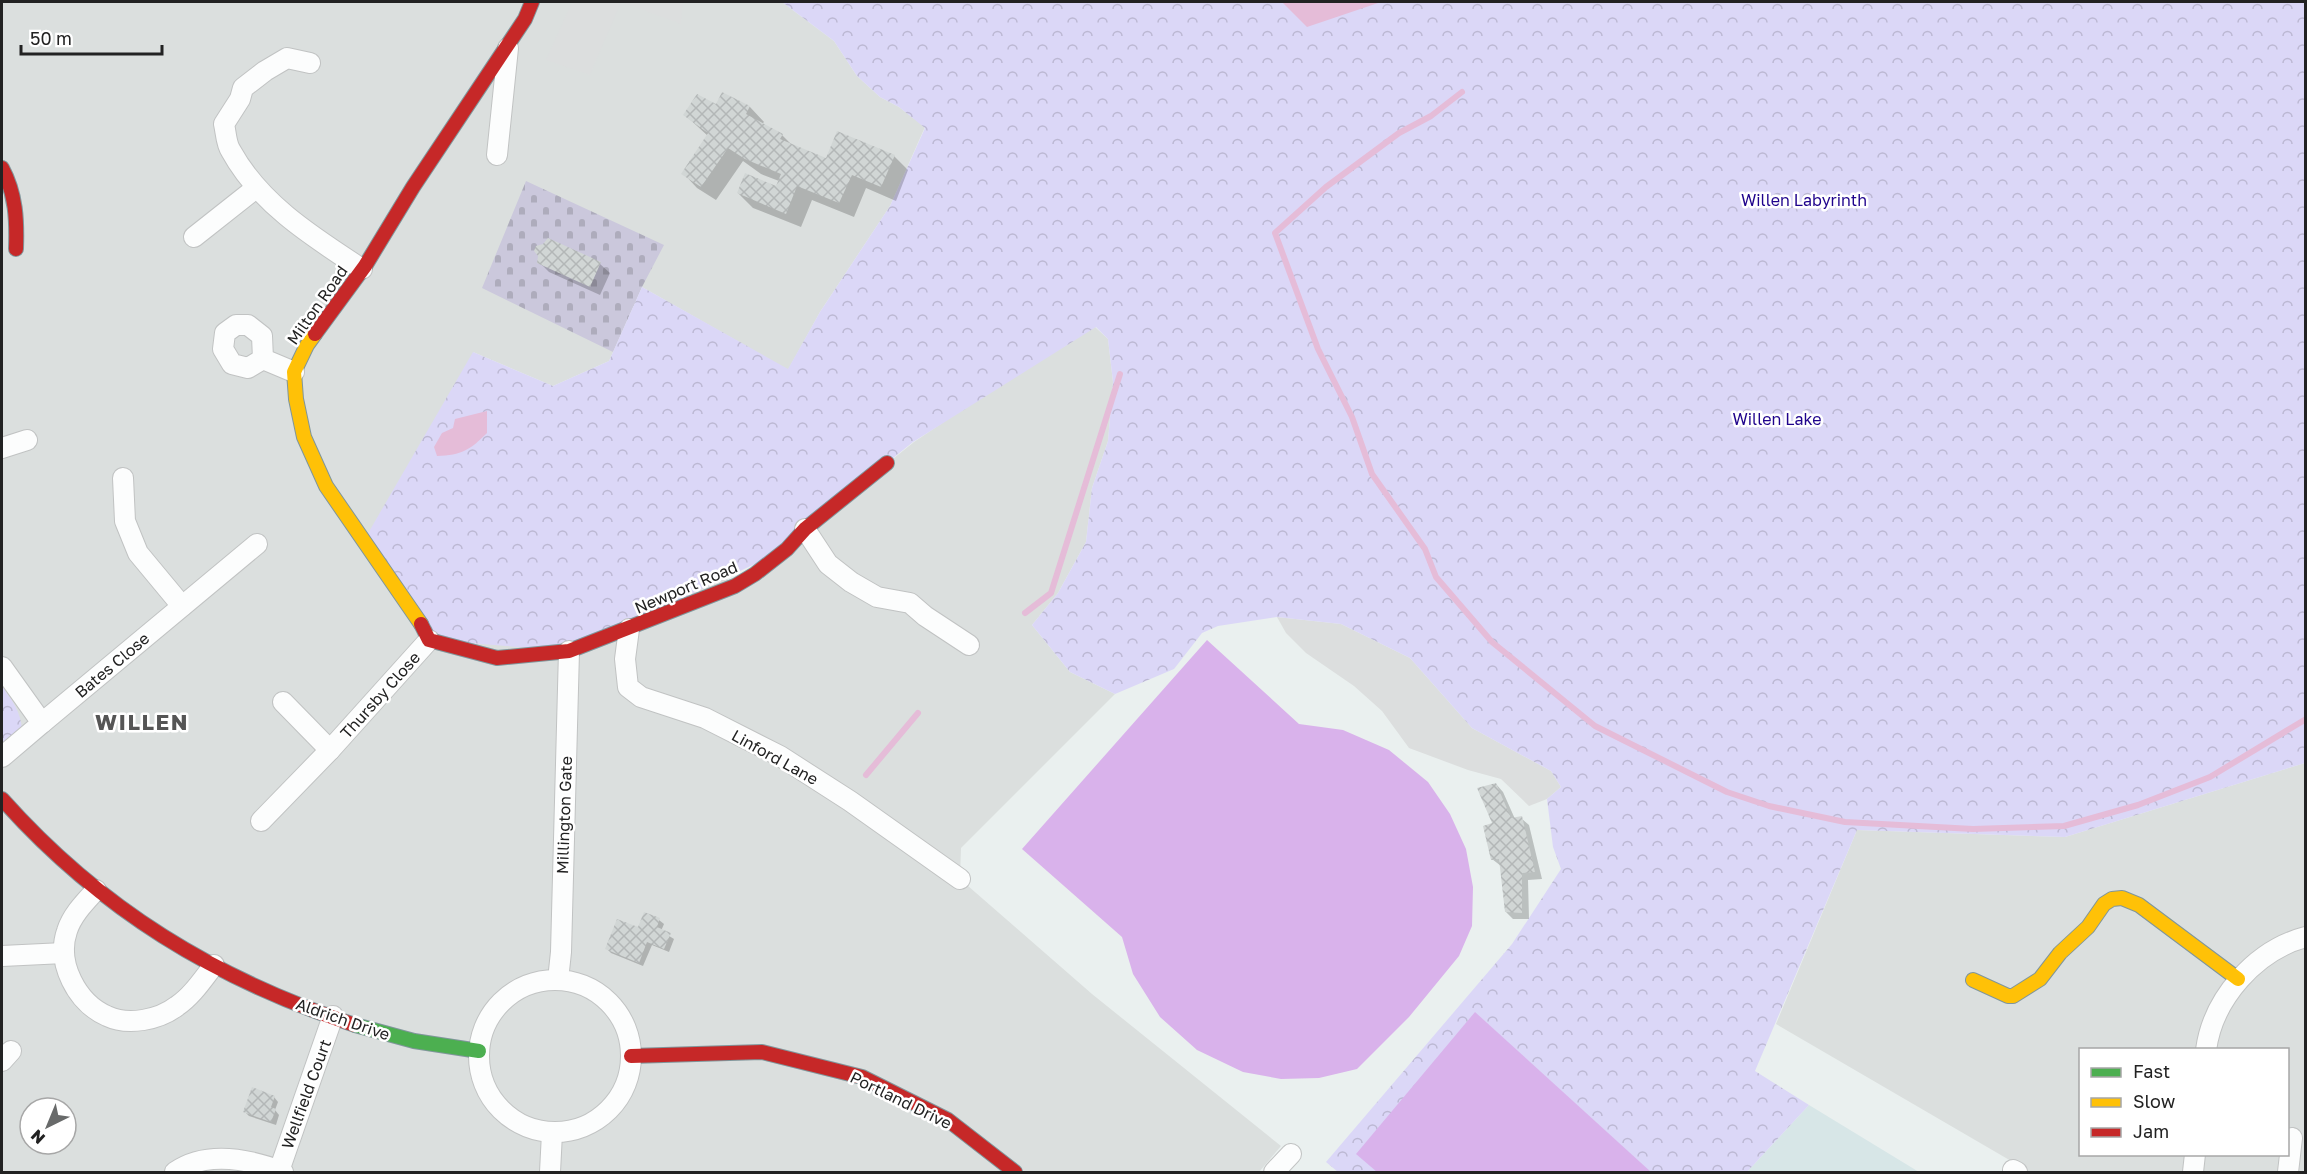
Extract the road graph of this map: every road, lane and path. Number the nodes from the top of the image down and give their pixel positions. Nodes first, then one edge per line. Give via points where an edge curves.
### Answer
1 (532, 2) edge
2 (509, 42) junction
3 (310, 63) dead end
4 (497, 156) dead end
5 (2, 168) edge
6 (256, 188) junction
7 (194, 237) dead end
8 (16, 249) dead end
9 (363, 269) junction
10 (263, 359) dead end
11 (294, 372) junction
12 (27, 440) dead end
13 (2, 448) edge
14 (887, 463) dead end
15 (123, 478) dead end
16 (805, 529) junction
17 (257, 544) dead end
18 (182, 606) junction
19 (629, 629) junction
20 (429, 640) junction
21 (969, 645) dead end
22 (569, 651) junction
23 (2, 668) edge
24 (283, 702) dead end
25 (42, 723) junction
26 (330, 750) junction
27 (2, 757) edge
28 (2, 800) edge
29 (261, 821) dead end
30 (960, 879) dead end
31 (96, 890) junction
32 (2306, 937) edge
33 (64, 953) junction
34 (2, 956) edge
35 (214, 965) junction
36 (2238, 979) junction
37 (558, 980) junction
38 (1973, 980) dead end
39 (333, 1016) junction
40 (2207, 1048) edge
41 (479, 1051) junction
42 (631, 1056) junction
43 (552, 1132) junction
44 (2292, 1138) dead end
45 (1291, 1154) dead end
46 (2195, 1156) edge
47 (1004, 1169) edge
48 (281, 1172) edge
49 (175, 1173) edge
50 (550, 1173) edge
51 (1275, 1173) edge
52 (2193, 1173) edge
53 (2288, 1173) edge

1 - 2 street, Milton Road
2 - 4 street
2 - 9 street, Milton Road
3 - 6 street via 287,58 256,77 243,88 225,124 229,149
5 - 8 street via 12,186 17,214
6 - 7 street
6 - 9 street via 307,231
9 - 11 street, Milton Road via 307,345
10 - 11 street
11 - 20 street, Milton Road via 304,437 326,486
12 - 13 street
14 - 16 street, Newport Road
15 - 18 street via 125,521 138,553
16 - 19 street, Newport Road via 787,549 735,586
16 - 21 street via 828,564 851,582 877,597 910,603
17 - 18 street, Bates Close
18 - 25 street, Bates Close
19 - 22 street, Newport Road
19 - 30 street, Linford Lane via 625,659 628,687 641,697 705,718 780,756
20 - 22 street via 497,658
20 - 26 street, Thursby Close
22 - 37 street, Millington Gate
23 - 25 street
24 - 26 street, Thursby Close
25 - 27 street
26 - 29 street, Thursby Close
28 - 31 street, Aldrich Drive via 39,840
31 - 33 street via 66,932
31 - 35 street, Aldrich Drive via 176,946
32 - 36 street via 2292,940
33 - 34 street
33 - 35 street via 70,980 84,1000 107,1016 132,1022 158,1017 177,1006
35 - 39 street, Aldrich Drive via 269,994
36 - 38 street via 2139,905 2116,898 2104,904 2040,979 2013,996
36 - 40 street via 2215,1017
37 - 41 street via 532,984 508,996 486,1023
37 - 42 street via 579,984 599,994 615,1009 626,1028
39 - 41 street, Aldrich Drive via 395,1037
39 - 48 street, Wellfield Court
41 - 43 street via 480,1071 498,1107 532,1129
42 - 43 street via 621,1095 608,1111 573,1131
42 - 47 street, Portland Drive via 762,1052 862,1077 948,1120
43 - 50 street
44 - 53 street
45 - 51 street
46 - 52 street
48 - 49 street, Wellfield Court via 242,1160 212,1159

